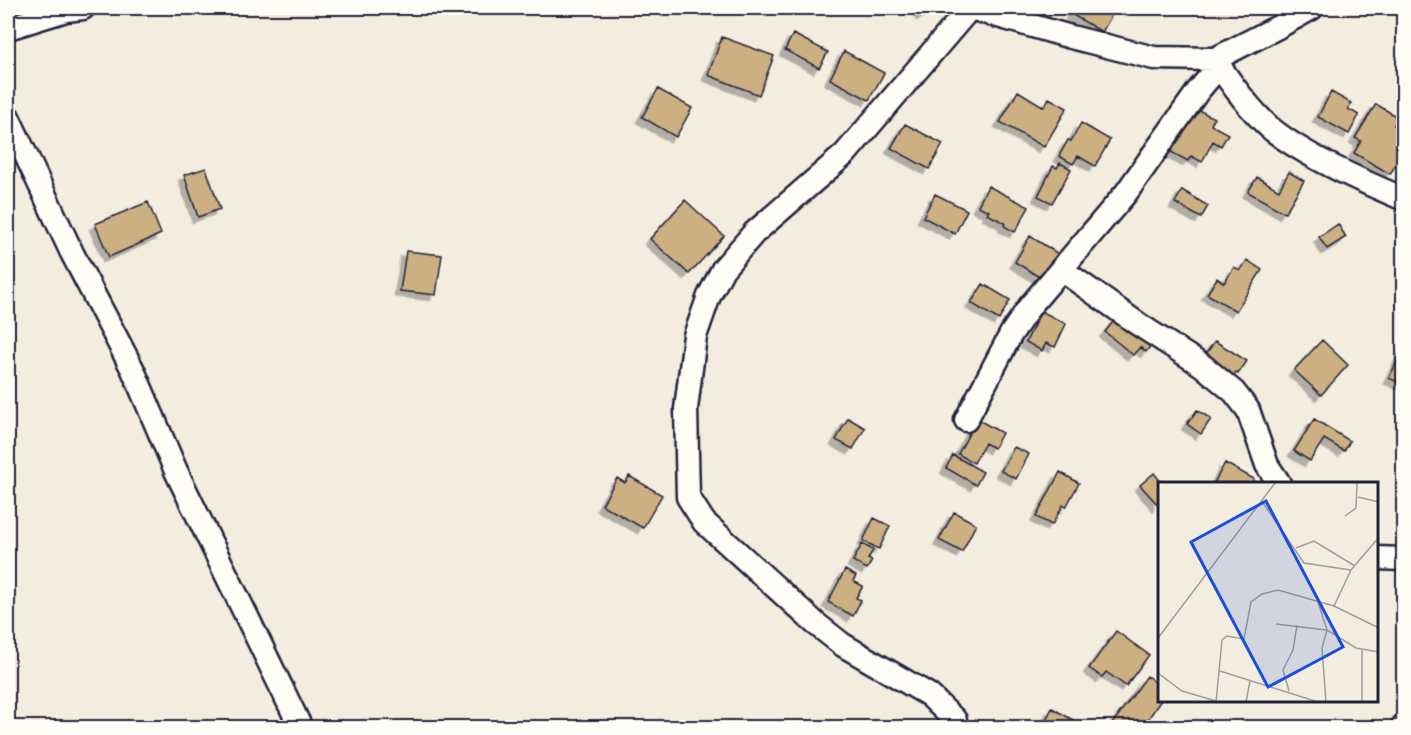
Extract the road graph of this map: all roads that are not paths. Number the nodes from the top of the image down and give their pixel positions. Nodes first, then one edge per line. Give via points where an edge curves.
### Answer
1 (83, 8) edge
2 (970, 8) edge
3 (1312, 8) edge
4 (8, 28) edge
5 (1217, 62) junction
6 (8, 117) edge
7 (1404, 199) edge
8 (1062, 270) junction
9 (966, 420) dead end
10 (1278, 482) edge
11 (1378, 558) edge
12 (1404, 559) edge
13 (301, 728) edge
14 (957, 728) edge

1 - 4 street
2 - 5 street via 1154,58
2 - 14 street via 845,154 754,233 723,269 695,336 686,409 688,497 704,522 815,623 843,645 929,695 955,720
3 - 5 street
5 - 7 street via 1269,127 1336,168
5 - 8 street via 1126,193
6 - 13 street via 72,254 134,370 176,471
8 - 9 street via 1011,334
8 - 10 street via 1203,366 1234,392 1248,410 1267,465
11 - 12 street

